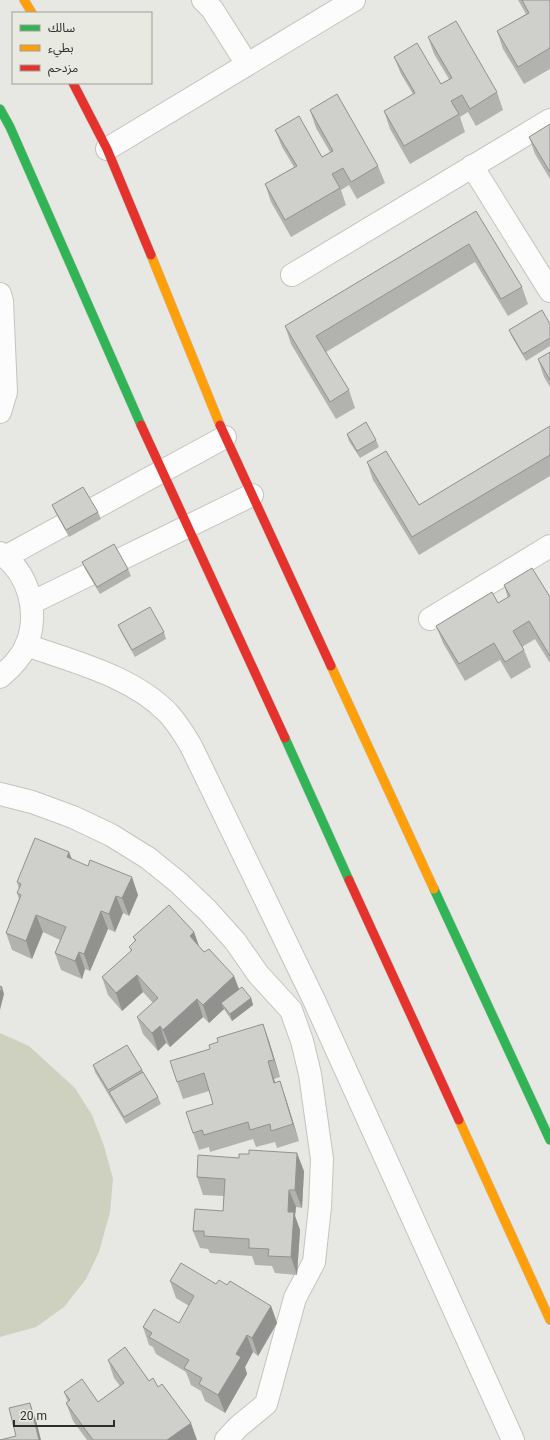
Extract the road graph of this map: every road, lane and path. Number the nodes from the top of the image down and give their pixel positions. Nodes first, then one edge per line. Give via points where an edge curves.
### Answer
1 (24, 0) edge
2 (354, 0) edge
3 (208, 3) edge
4 (31, 12) edge
5 (248, 64) junction
6 (74, 84) edge
7 (0, 109) edge
8 (550, 120) edge
9 (107, 149) junction
10 (472, 166) junction
11 (292, 276) dead end
12 (550, 291) edge
13 (0, 294) edge
14 (0, 412) edge
15 (225, 437) junction
16 (162, 472) junction
17 (252, 495) junction
18 (188, 526) junction
19 (550, 546) edge
20 (3, 555) edge
21 (31, 603) junction
22 (430, 619) dead end
23 (26, 646) junction
24 (0, 677) edge
25 (0, 794) edge
26 (314, 1000) junction
27 (291, 1010) junction
28 (550, 1140) edge
29 (550, 1320) edge
30 (226, 1440) edge
31 (513, 1440) edge

1 - 4 street
2 - 5 street
3 - 5 street
5 - 9 street
6 - 9 street
7 - 16 street
8 - 10 street
9 - 15 street
10 - 11 street
10 - 12 street
13 - 14 street via 6,392
15 - 16 street
15 - 17 street
16 - 18 street
16 - 20 street
17 - 18 street
17 - 28 street
18 - 21 street
18 - 29 street
19 - 22 street
20 - 21 street via 18,570
21 - 23 street via 31,632
23 - 24 street via 15,664
23 - 26 street via 132,685 154,700 181,729
25 - 27 street via 73,817 111,835 148,858 208,911 235,941 258,974
26 - 27 street
26 - 31 street
27 - 30 street via 310,1074 322,1159 314,1262 295,1298 266,1404

